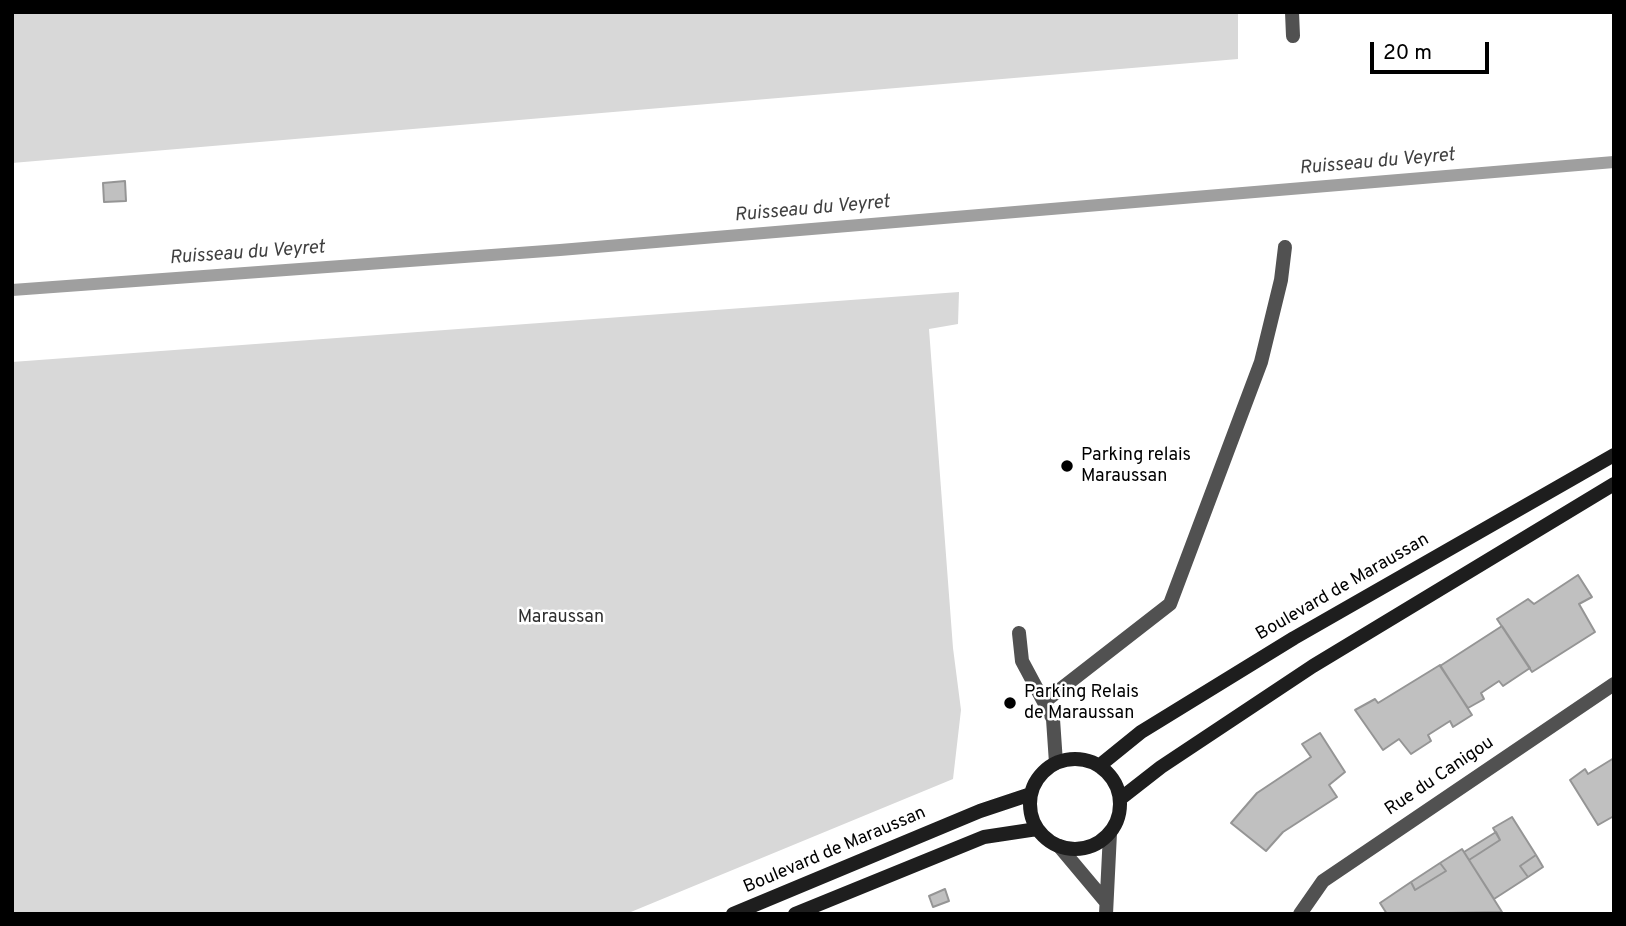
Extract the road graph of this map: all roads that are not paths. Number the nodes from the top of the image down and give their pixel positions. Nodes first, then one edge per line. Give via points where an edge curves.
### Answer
1 (1292, 12) edge
2 (1293, 36) dead end
3 (1285, 247) dead end
4 (1614, 454) edge
5 (1614, 484) edge
6 (1019, 633) dead end
7 (1614, 684) edge
8 (1044, 702) junction
9 (1056, 764) junction
10 (1099, 766) junction
11 (1031, 794) junction
12 (1120, 799) junction
13 (1037, 829) junction
14 (1110, 832) junction
15 (1059, 846) junction
16 (1106, 908) edge
17 (733, 914) edge
18 (795, 914) edge
19 (1300, 914) edge

1 - 2 street
3 - 8 street via 1261,362 1170,604
4 - 10 main road, Boulevard de Maraussan via 1294,638 1141,732
5 - 12 main road via 1313,666
6 - 8 street via 1022,661
7 - 19 street, Rue du Canigou via 1323,881
8 - 9 street via 1053,719
9 - 10 main road via 1085,761
9 - 11 main road via 1045,771
10 - 12 main road via 1116,786
11 - 13 main road
11 - 17 main road, Boulevard de Maraussan
12 - 14 main road
13 - 15 main road
13 - 18 main road via 984,836
14 - 15 main road via 1087,848
14 - 16 street
15 - 16 street

